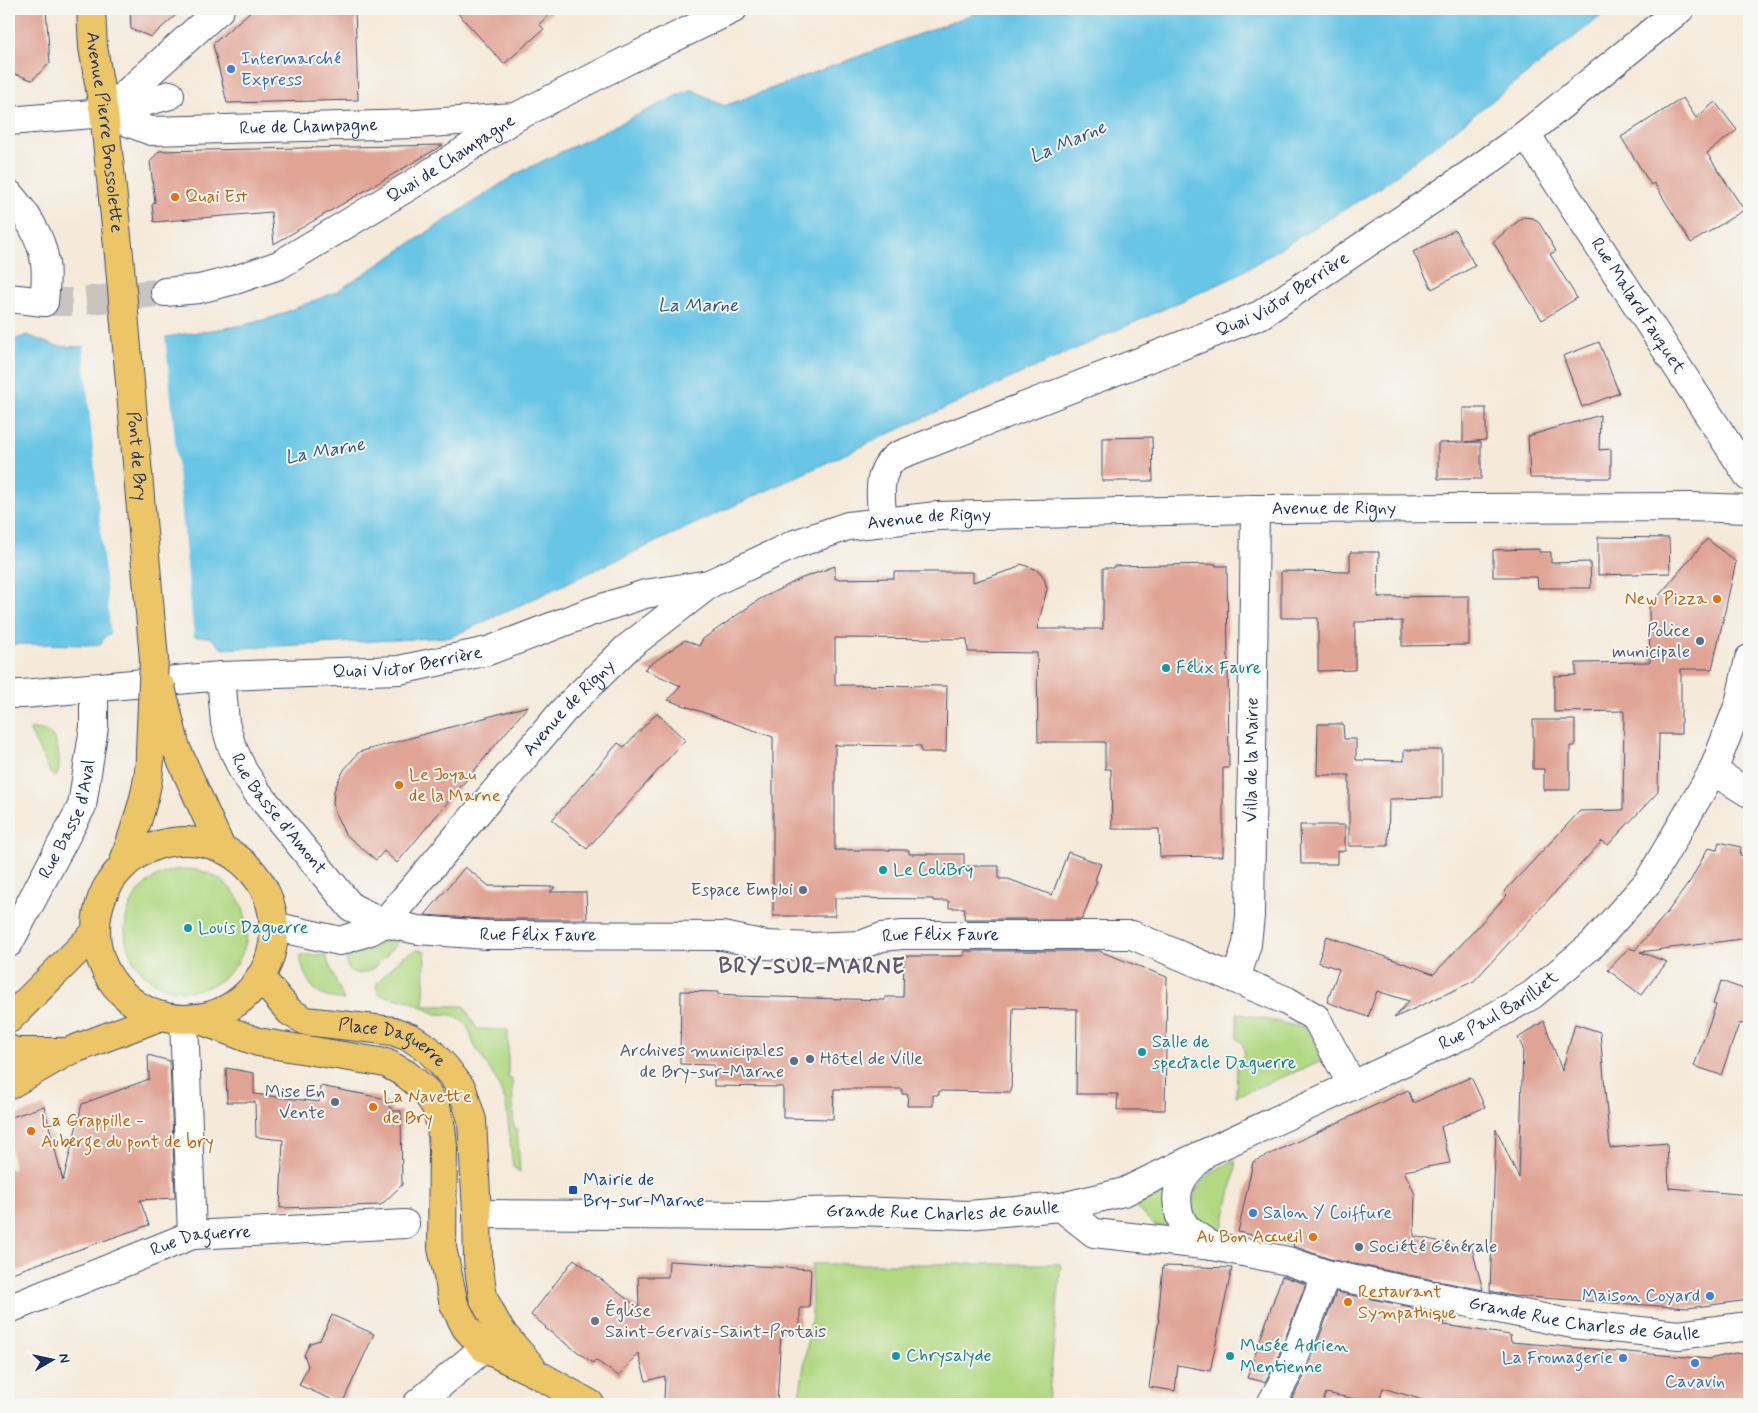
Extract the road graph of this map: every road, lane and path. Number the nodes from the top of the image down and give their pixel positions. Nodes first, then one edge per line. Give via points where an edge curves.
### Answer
1 (91, 9) edge
2 (220, 9) edge
3 (733, 9) edge
4 (1680, 9) edge
5 (170, 94) dead end
6 (104, 113) junction
7 (516, 117) junction
8 (9, 121) edge
9 (1526, 134) junction
10 (9, 194) edge
11 (119, 255) joint
12 (165, 292) tunnel mouth
13 (9, 298) edge
14 (1749, 477) edge
15 (1255, 509) junction
16 (1749, 509) edge
17 (883, 522) junction
18 (711, 584) junction
19 (154, 659) junction
20 (1749, 659) edge
21 (221, 676) junction
22 (94, 688) junction
23 (9, 694) edge
24 (1714, 771) junction
25 (1749, 793) edge
26 (221, 848) junction
27 (123, 865) junction
28 (384, 923) junction
29 (273, 926) junction
30 (96, 932) junction
31 (9, 943) edge
32 (260, 977) junction
33 (1236, 979) junction
34 (181, 1018) junction
35 (9, 1019) edge
36 (9, 1049) edge
37 (67, 1052) junction
38 (1352, 1084) junction
39 (9, 1085) edge
40 (1203, 1154) junction
41 (443, 1188) junction
42 (1061, 1207) junction
43 (477, 1214) junction
44 (404, 1224) dead end
45 (192, 1236) junction
46 (1213, 1246) junction
47 (1326, 1274) junction
48 (9, 1309) edge
49 (1749, 1326) edge
50 (494, 1341) junction
51 (417, 1404) edge
52 (590, 1404) edge
53 (1271, 1404) edge

1 - 6 main road, Avenue Pierre Brossolette via 93,47
2 - 6 street
3 - 7 street, Quai de Champagne
4 - 9 street, Quai Victor Berrière
5 - 6 street
6 - 7 street, Rue de Champagne via 152,131 416,124
6 - 8 street
6 - 11 main road, Avenue Pierre Brossolette
7 - 12 street, Quai de Champagne via 279,265 199,289
9 - 14 street, Rue Malard Fauquet
9 - 17 street, Quai Victor Berrière via 1260,315 897,456 887,465 881,480
10 - 13 street via 33,226 46,263 44,302
11 - 19 main road, Pont de Bry, bridge
15 - 16 street, Avenue de Rigny
15 - 17 street, Avenue de Rigny via 937,516
15 - 33 street, Villa de la Mairie via 1250,916 1247,944
17 - 18 street, Avenue de Rigny via 848,526 795,544
18 - 21 street, Quai Victor Berrière via 644,594 488,651 398,670
18 - 28 street, Avenue de Rigny via 627,648 563,711
19 - 26 main road, Pont de Bry, bridge via 176,748
19 - 27 main road, Pont de Bry, bridge via 150,763
20 - 24 street, Rue Paul Barilliet via 1739,704
21 - 22 street, Quai Victor Berrière
21 - 28 street, Rue Basse d'Amont via 225,723 231,744 257,792 351,906
22 - 23 street, Quai Victor Berrière
22 - 31 street, Rue Basse d'Aval via 94,727 82,806
24 - 25 street
24 - 38 street, Rue Paul Barilliet via 1648,882 1593,944 1532,995 1460,1036
26 - 27 main road, Place Daguerre via 201,842 159,844 140,852
26 - 29 main road, Place Daguerre via 242,861 258,880 270,902
27 - 30 main road, Place Daguerre via 108,884 98,907
28 - 29 street, Avenue de Rigny via 340,941
28 - 33 street, Rue Félix Faure via 418,930 487,935 723,936 766,945 812,947 861,945 882,937 902,935 1132,935
29 - 32 main road, Place Daguerre via 272,947
30 - 34 main road, Place Daguerre via 99,955 108,976 122,993 141,1007
30 - 35 main road
32 - 34 main road, Place Daguerre via 243,997 220,1011
32 - 43 main road, Place Daguerre via 290,1012 306,1021 393,1031 428,1049 446,1068 462,1089 472,1120
33 - 38 street, Rue Félix Faure via 1287,1001 1316,1018
34 - 37 main road
34 - 41 main road, Place Daguerre via 258,1042 386,1063 406,1074 424,1089 436,1107 443,1147
34 - 45 street
36 - 37 main road via 16,1052
37 - 39 main road
38 - 40 street, Rue Paul Barilliet
40 - 42 street, Rue Paul Barilliet via 1124,1192
40 - 46 street, Rue Paul Barilliet via 1181,1182 1177,1207 1187,1229
41 - 43 main road
41 - 50 main road, Place Daguerre via 442,1248 454,1304 466,1328
42 - 43 street, Grande Rue Charles de Gaulle via 968,1215 857,1211 768,1216
42 - 46 street, Grande Rue Charles de Gaulle via 1094,1233
43 - 50 main road, Place Daguerre via 478,1261 483,1297 496,1323
44 - 45 street, Rue Daguerre
45 - 48 street, Rue Daguerre
46 - 47 street, Grande Rue Charles de Gaulle via 1288,1261
47 - 49 street, Grande Rue Charles de Gaulle via 1573,1324 1679,1335
47 - 53 street via 1291,1368
50 - 51 street
50 - 52 main road via 539,1375

